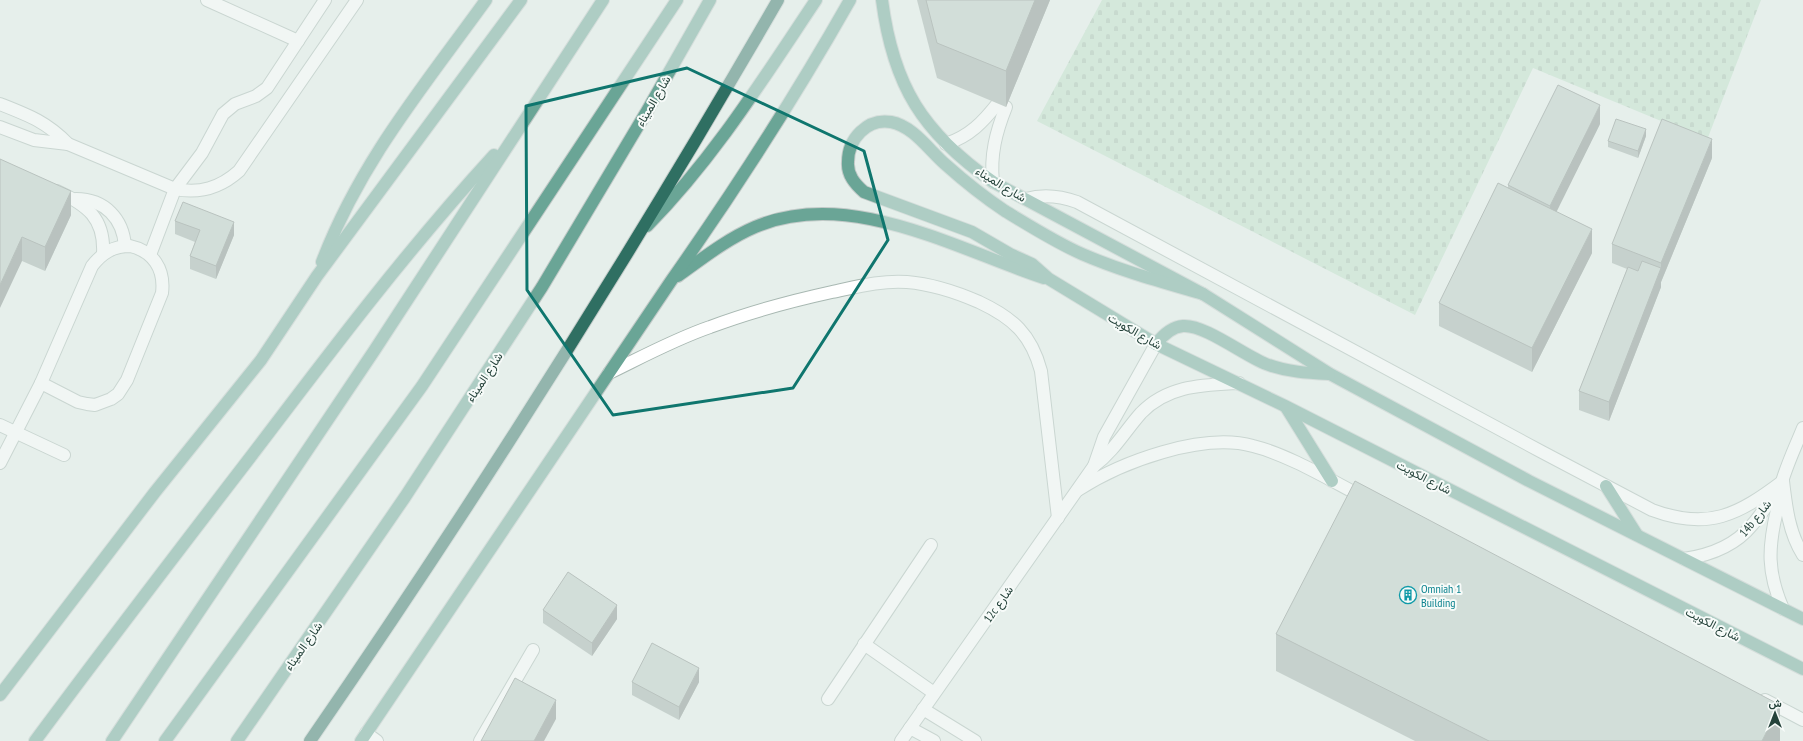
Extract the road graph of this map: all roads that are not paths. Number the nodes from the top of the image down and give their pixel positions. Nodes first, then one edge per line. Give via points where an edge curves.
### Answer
1 (207, 0) edge
2 (325, 0) edge
3 (357, 0) edge
4 (486, 0) edge
5 (521, 0) edge
6 (603, 0) edge
7 (676, 0) edge
8 (710, 0) edge
9 (778, 0) edge
10 (816, 0) edge
11 (850, 0) edge
12 (882, 0) edge
13 (298, 41) junction
14 (0, 104) edge
15 (0, 127) edge
16 (518, 128) junction
17 (68, 144) junction
18 (946, 144) junction
19 (993, 182) junction
20 (47, 186) edge
21 (175, 189) junction
22 (74, 199) junction
23 (1026, 199) junction
24 (642, 231) junction
25 (125, 246) junction
26 (103, 254) junction
27 (150, 255) junction
28 (317, 276) junction
29 (1049, 279) junction
30 (671, 281) junction
31 (1203, 294) junction
32 (1156, 344) junction
33 (609, 374) junction
34 (1330, 374) junction
35 (42, 383) junction
36 (1239, 383) junction
37 (1285, 406) junction
38 (0, 425) edge
39 (1803, 428) edge
40 (16, 432) junction
41 (64, 456) dead end
42 (0, 464) edge
43 (1094, 466) junction
44 (1332, 481) junction
45 (1781, 485) junction
46 (1606, 486) junction
47 (1078, 490) junction
48 (1375, 503) edge
49 (1058, 518) junction
50 (1638, 536) junction
51 (931, 545) dead end
52 (1803, 555) edge
53 (1684, 559) junction
54 (1783, 609) junction
55 (1803, 619) edge
56 (864, 644) junction
57 (533, 650) dead end
58 (1803, 669) edge
59 (934, 693) junction
60 (1753, 694) edge
61 (0, 695) edge
62 (828, 699) dead end
63 (923, 709) junction
64 (1803, 720) edge
65 (910, 728) junction
66 (364, 737) edge
67 (35, 741) edge
68 (112, 741) edge
69 (166, 741) edge
70 (237, 741) edge
71 (310, 741) edge
72 (377, 741) edge
73 (480, 741) edge
74 (901, 741) edge
75 (934, 741) edge
76 (975, 741) edge

1 - 13 street
2 - 13 street
3 - 21 street via 239,171 229,180 209,189
4 - 28 main road via 382,143 345,208
5 - 28 main road
6 - 16 main road
7 - 69 main road via 422,386
8 - 70 main road, شارع الميناء via 542,287 405,497
9 - 24 highway
10 - 24 main road via 721,141
11 - 30 main road via 771,133
12 - 18 main road, شارع الميناء via 887,30 904,85 922,117
13 - 21 street via 266,88 256,96 235,104 223,114 202,153
14 - 17 street via 34,117 58,133
15 - 17 street via 34,140
16 - 67 main road via 458,194 345,333
16 - 68 main road via 374,351
17 - 21 street
18 - 19 main road, شارع الميناء
18 - 19 street via 970,133 1002,105 994,146
19 - 23 main road, شارع الميناء
20 - 22 street
21 - 27 street
22 - 25 street via 94,202 111,211 122,228
22 - 26 street via 84,205 97,220 104,243
23 - 31 main road, شارع الميناء
23 - 46 street via 1052,196 1077,202
24 - 71 highway via 450,532
25 - 26 street
25 - 27 street via 140,249
26 - 35 street via 92,266
27 - 35 street via 162,272 162,293 127,380 118,394 103,403 87,404
28 - 61 main road via 234,396 155,492
29 - 30 main road via 902,227 822,214 774,220 756,227 727,242
29 - 31 main road via 1032,264 972,232 864,192 853,180 848,164 848,153 858,133 878,122 901,125 910,130 974,189 1055,240 1138,275
29 - 32 main road, شارع الكويت
30 - 33 main road
31 - 34 main road
32 - 34 main road via 1167,332 1175,328 1193,326 1266,364 1287,370
32 - 36 main road, شارع الكويت
32 - 43 street, 12c شارع via 1104,437
33 - 49 street via 664,346 710,327 803,298 874,284 906,282 959,293 998,310 1010,319 1021,330 1037,356 1041,371
33 - 66 main road
34 - 50 main road via 1529,481
35 - 40 street
36 - 37 main road, شارع الكويت
36 - 43 street, 12c شارع via 1192,386 1159,398 1141,413 1114,449
37 - 44 main road
37 - 58 main road, شارع الكويت
38 - 40 street
39 - 45 street, 14b شارع
40 - 41 street
40 - 42 street
43 - 47 street, 12c شارع
44 - 47 street via 1269,450 1234,442 1217,442 1177,449 1141,460 1092,481
44 - 48 street
45 - 46 street via 1736,512 1715,518 1694,519 1679,518 1652,510
45 - 52 street via 1790,524
45 - 53 street, 14b شارع via 1752,526 1738,539 1722,550
45 - 54 street, 14b شارع via 1770,549 1773,580
46 - 50 main road
47 - 49 street, 12c شارع
49 - 59 street, 12c شارع
50 - 53 main road
51 - 56 street
53 - 54 main road
54 - 55 main road
56 - 59 street
56 - 62 street
57 - 73 street
59 - 63 street, 12c شارع
60 - 64 street
63 - 65 street, 12c شارع
63 - 76 street
65 - 74 street, 12c شارع
65 - 75 street
66 - 72 street

